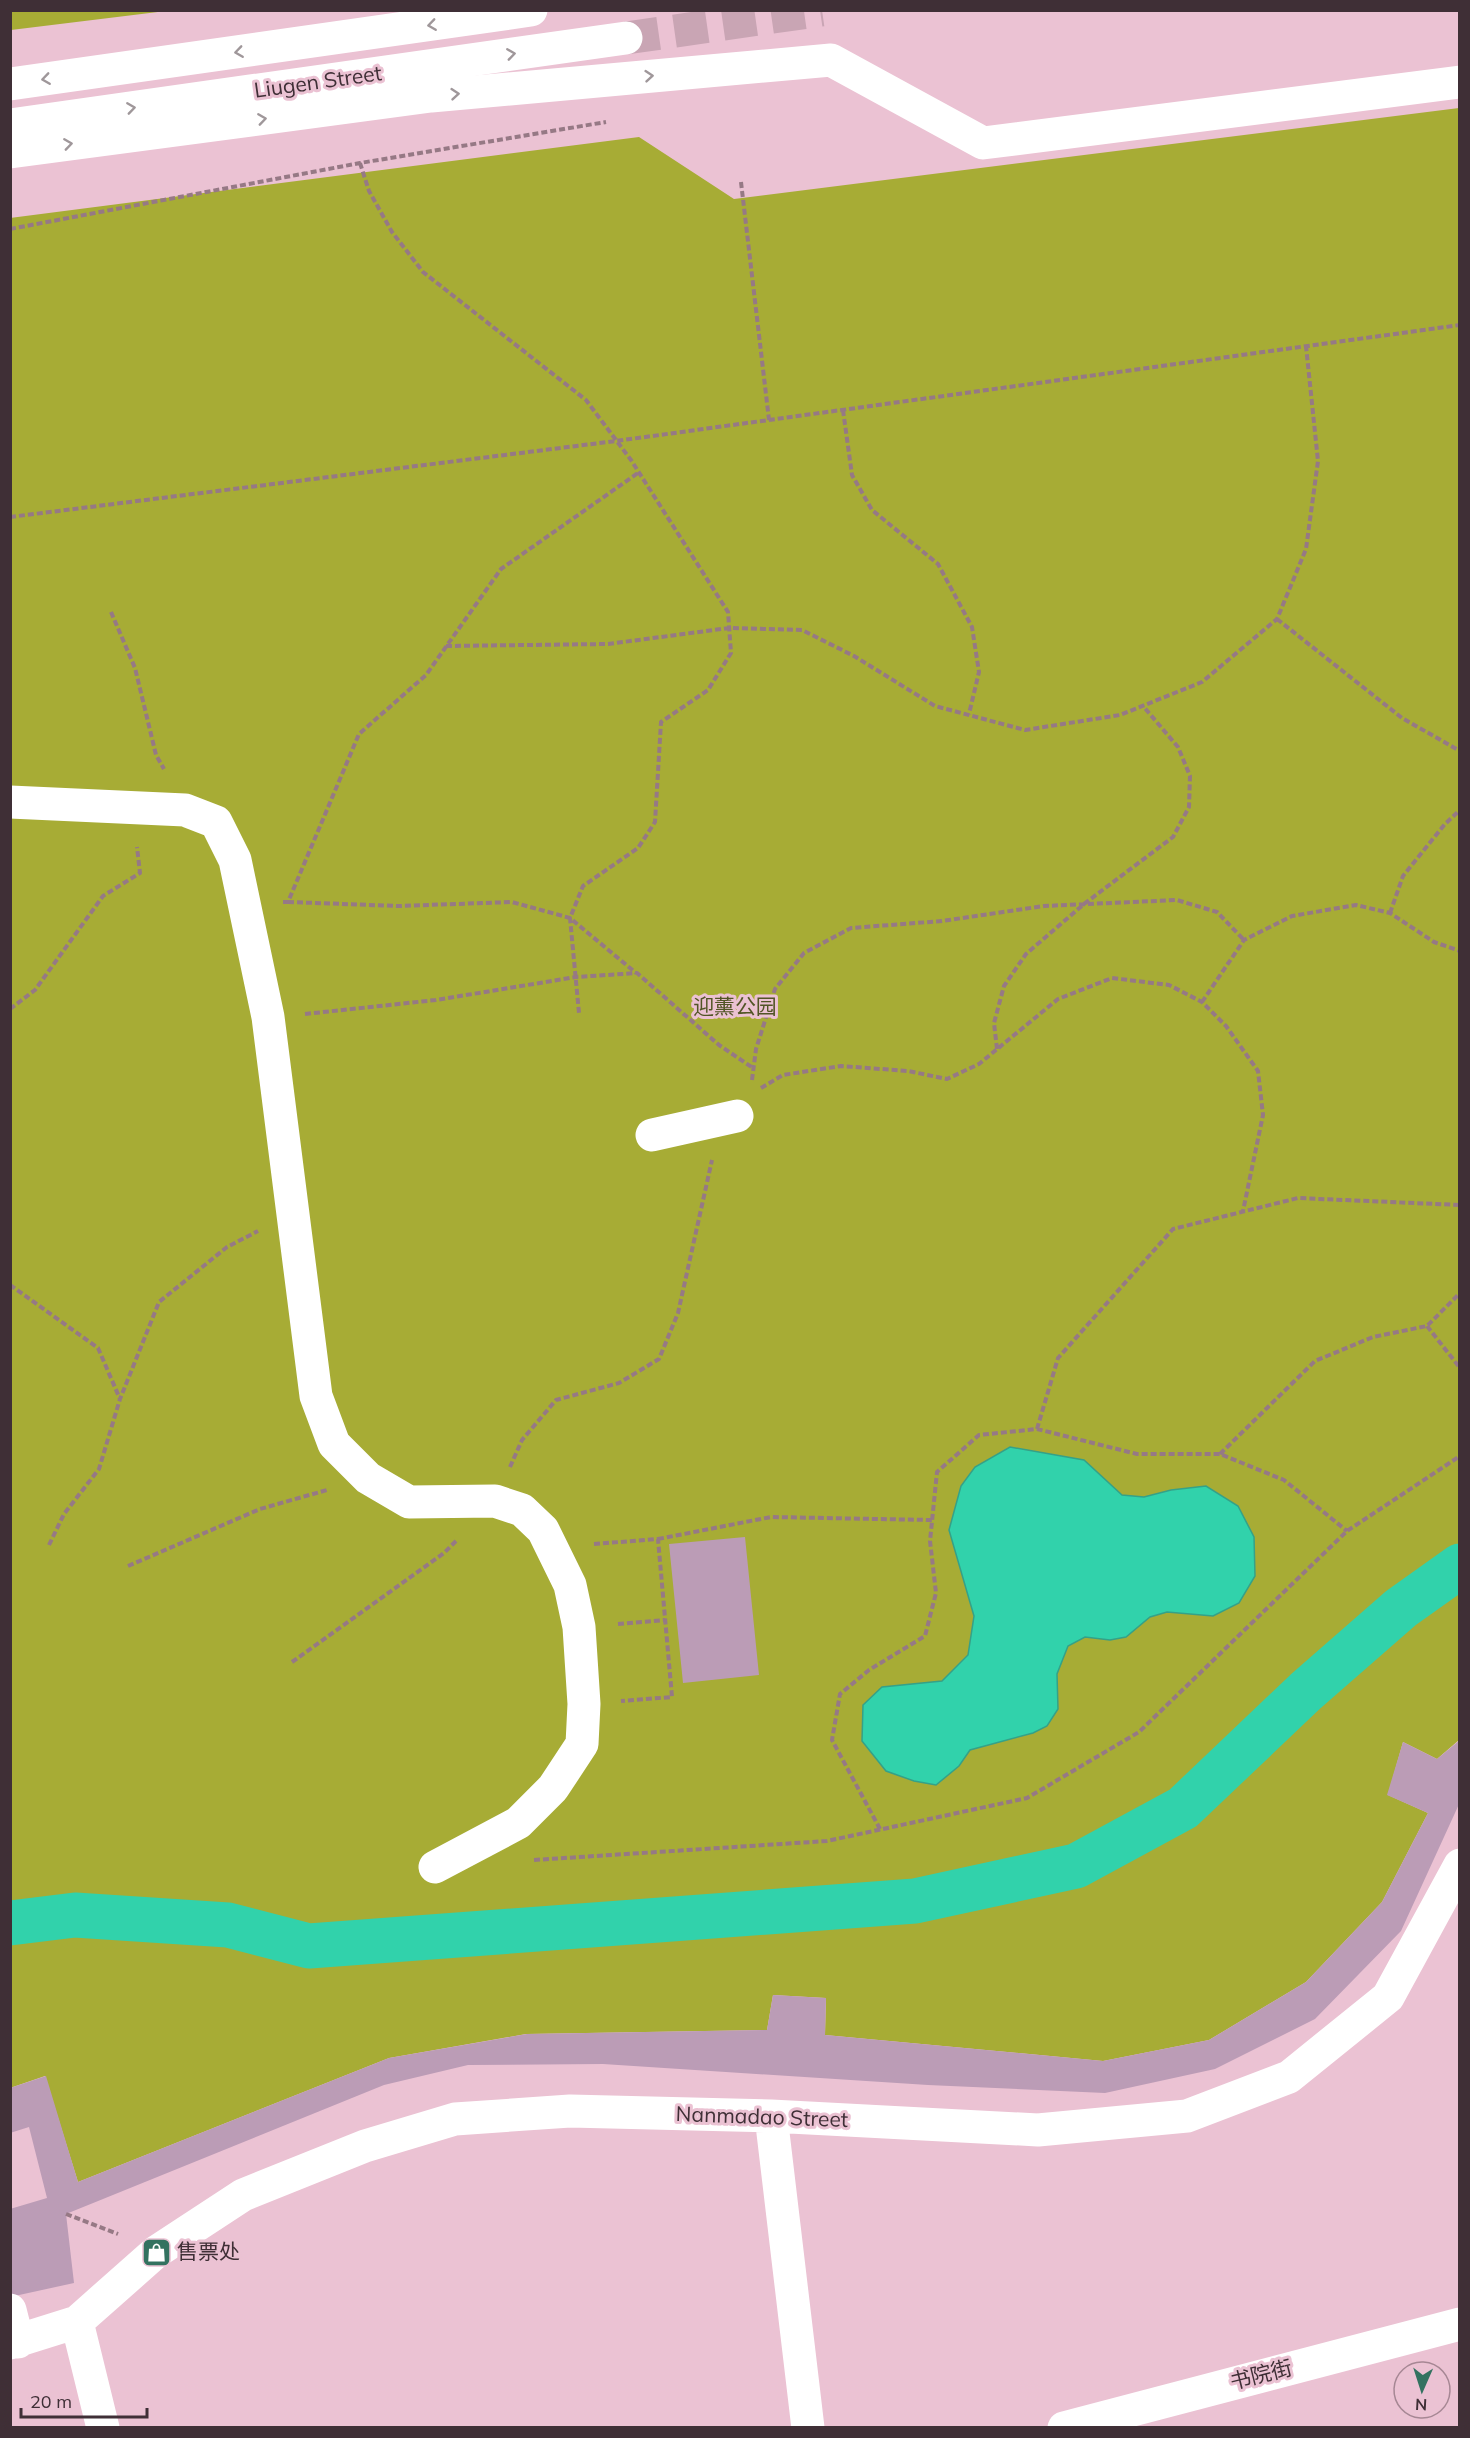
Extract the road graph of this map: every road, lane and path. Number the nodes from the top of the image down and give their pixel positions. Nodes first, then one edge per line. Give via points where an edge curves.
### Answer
1 (531, 10) edge
2 (626, 38) tunnel mouth
3 (1460, 82) edge
4 (10, 84) edge
5 (615, 120) dead end
6 (10, 125) edge
7 (10, 152) edge
8 (360, 163) junction
9 (741, 182) dead end
10 (10, 229) edge
11 (1460, 325) edge
12 (1306, 346) junction
13 (843, 410) junction
14 (769, 420) junction
15 (616, 441) junction
16 (638, 474) junction
17 (10, 517) edge
18 (111, 612) dead end
19 (1277, 619) junction
20 (729, 628) junction
21 (446, 646) junction
22 (1143, 706) junction
23 (969, 714) junction
24 (1460, 751) edge
25 (10, 802) edge
26 (172, 809) junction
27 (1460, 810) edge
28 (288, 902) junction
29 (1084, 904) junction
30 (245, 907) junction
31 (1390, 913) junction
32 (570, 918) junction
33 (1244, 940) junction
34 (1460, 951) edge
35 (637, 974) junction
36 (576, 977) junction
37 (1202, 1002) junction
38 (10, 1009) edge
39 (579, 1013) dead end
40 (268, 1017) junction
41 (997, 1049) junction
42 (753, 1068) junction
43 (743, 1105) junction
44 (652, 1135) dead end
45 (1460, 1205) edge
46 (1243, 1211) junction
47 (293, 1213) junction
48 (10, 1285) edge
49 (1460, 1293) edge
50 (1427, 1326) junction
51 (1460, 1368) edge
52 (120, 1399) junction
53 (1037, 1429) junction
54 (1220, 1454) junction
55 (1460, 1456) edge
56 (368, 1478) junction
57 (495, 1501) junction
58 (932, 1520) junction
59 (1347, 1531) junction
60 (658, 1539) junction
61 (49, 1545) dead end
62 (552, 1548) junction
63 (128, 1566) dead end
64 (665, 1620) junction
65 (579, 1627) junction
66 (292, 1662) dead end
67 (584, 1704) junction
68 (880, 1830) junction
69 (530, 1860) dead end
70 (1460, 1865) edge
71 (435, 1867) dead end
72 (771, 2116) junction
73 (66, 2214) dead end
74 (156, 2252) junction
75 (10, 2310) edge
76 (77, 2322) junction
77 (1460, 2324) edge
78 (14, 2342) edge
79 (103, 2427) edge
80 (807, 2427) edge
81 (1064, 2427) edge

1 -> 4 street, Liugen Street
6 -> 2 street, Liugen Street
7 -> 3 street via 431,96 831,60 983,143
5 - 8 path
8 - 10 path
8 - 15 path via 369,191 392,232 423,272 586,400
9 - 14 path
11 - 12 path
12 - 13 path
12 - 19 path via 1318,461 1306,549
13 - 14 path
13 - 23 path via 852,475 872,510 938,564 972,627 979,672
14 - 15 path
15 - 16 path
15 - 17 path
16 - 20 path via 728,612
16 - 21 path via 501,569
18 - 26 path via 135,668
19 - 22 path via 1202,682
19 - 24 path via 1402,718
20 - 21 path via 608,644
20 - 23 path via 801,630 854,656 935,706
20 - 32 path via 730,653 708,690 660,722 655,822 638,848 583,886
21 - 28 path via 426,675 359,734
22 - 23 path via 1120,715 1025,730
22 - 29 path via 1178,747 1190,776 1190,807 1173,837
25 - 26 street
26 - 30 street via 216,822 235,860
26 - 38 path via 136,844 140,873 103,896 35,990
27 - 31 path via 1403,876
28 - 30 path
28 - 32 path via 399,906 512,902
29 - 33 path via 1177,900 1217,912
29 - 41 path via 1026,954 1005,986 994,1023
29 - 42 path via 851,928 804,953 775,989
30 - 40 street
31 - 33 path via 1356,905 1292,916
31 - 34 path via 1434,942
32 - 35 path
32 - 36 path
33 - 37 path
35 - 36 path
35 - 42 path via 719,1045
36 - 39 path
36 - 40 path via 436,1000
37 - 41 path via 1169,985 1112,978 1058,999
37 - 46 path via 1226,1026 1258,1071 1263,1115
40 - 47 street
41 - 43 path via 979,1064 947,1079 908,1071 841,1066 783,1075
42 - 43 path
43 - 44 street
43 - 57 path via 713,1153 678,1312 659,1359 619,1383 556,1400 522,1440
45 - 46 path via 1298,1198
46 - 53 path via 1173,1229 1058,1358
47 - 52 path via 227,1247 159,1302
47 - 56 street via 316,1395 334,1444
48 - 52 path via 98,1348
49 - 50 path
50 - 51 path
50 - 54 path via 1373,1337 1315,1361
52 - 61 path via 99,1468 64,1514
53 - 54 path via 1137,1454
53 - 58 path via 979,1435 937,1472
54 - 59 path via 1284,1480
55 - 59 path
56 - 57 street via 409,1502
56 - 63 path via 260,1509
57 - 62 street via 522,1510 543,1530
57 - 66 path via 444,1553
58 - 60 path via 771,1517
58 - 68 path via 930,1541 936,1593 925,1636 869,1670 840,1694 832,1740
59 - 68 path via 1139,1732 1027,1798
60 - 62 path
60 - 64 path
62 - 65 street via 570,1585
64 - 65 path
64 - 67 path via 672,1697
65 - 67 street
67 - 71 street via 582,1744 554,1788 518,1823
68 - 69 path via 827,1841
70 - 72 street, Nanmadao Street via 1388,1997 1289,2077 1187,2116 1038,2130
72 - 74 street, Nanmadao Street via 570,2111 454,2120 365,2146 243,2195
72 - 80 street
73 - 74 path
74 - 76 street, Nanmadao Street
75 - 78 street
76 - 78 street, Nanmadao Street
76 - 79 street
77 - 81 street, 书院街

